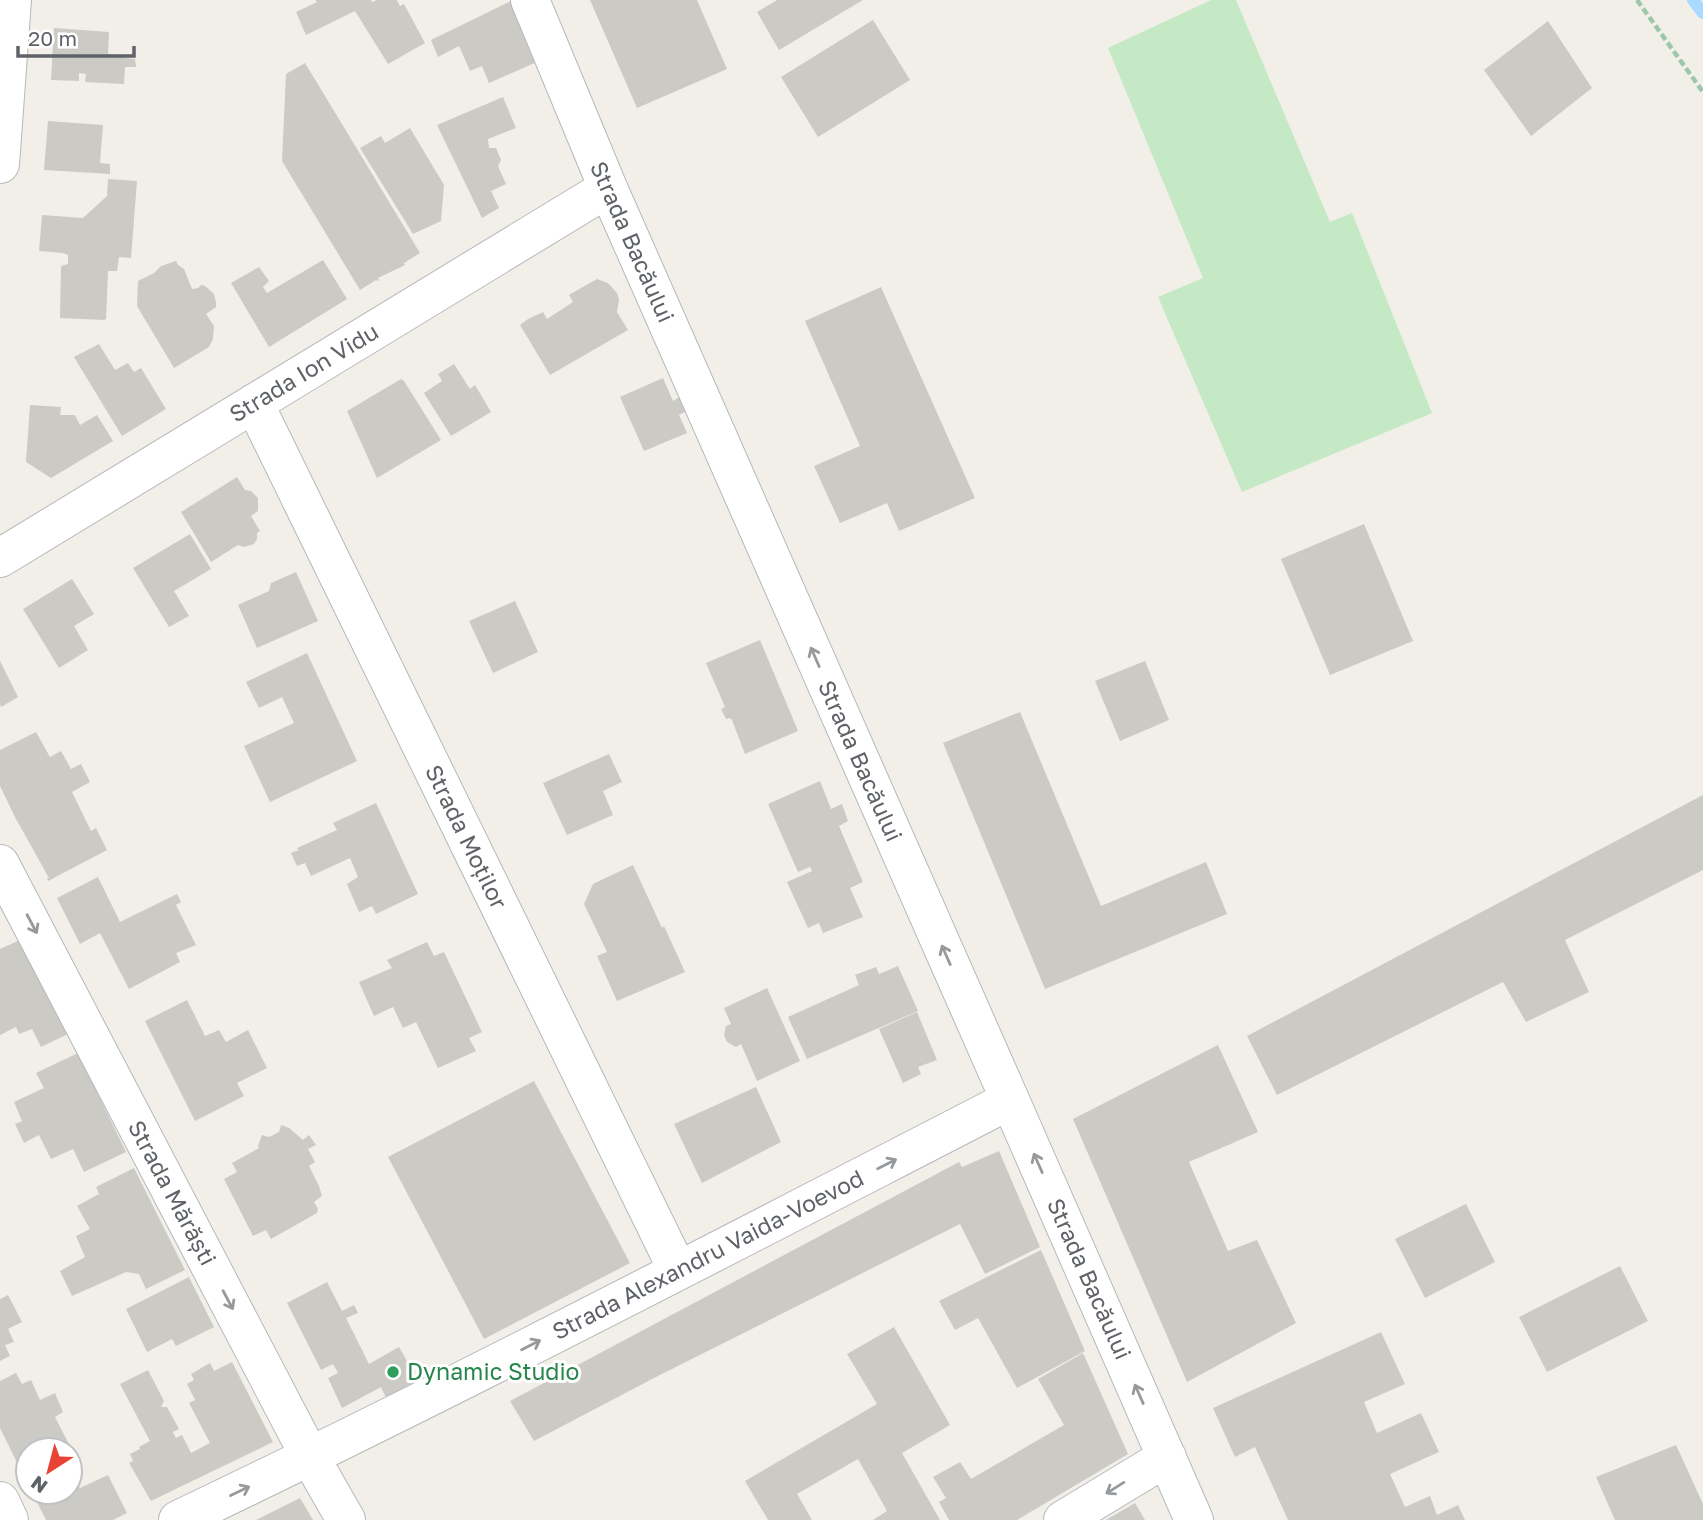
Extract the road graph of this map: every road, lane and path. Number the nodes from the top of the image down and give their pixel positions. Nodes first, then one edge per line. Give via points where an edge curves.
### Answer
1 (12, 0) edge
2 (530, 0) edge
3 (1637, 0) edge
4 (1703, 92) edge
5 (0, 164) edge
6 (608, 188) junction
7 (254, 403) junction
8 (0, 558) edge
9 (0, 864) edge
10 (1010, 1100) junction
11 (678, 1271) junction
12 (310, 1457) junction
13 (1167, 1457) junction
14 (0, 1501) edge
15 (9, 1520) edge
16 (178, 1520) edge
17 (346, 1520) edge
18 (1063, 1520) edge
19 (1194, 1520) edge

1 - 5 street
2 - 6 street, Strada Bacăului
3 - 4 path
6 - 7 street, Strada Ion Vidu
10 -> 6 street, Strada Bacăului
7 - 8 street, Strada Ion Vidu
7 - 11 street, Strada Moților
9 -> 12 street, Strada Mărăști
11 -> 10 street, Strada Alexandru Vaida-Voevod
13 -> 10 street, Strada Bacăului
12 -> 11 street, Strada Alexandru Vaida-Voevod
16 -> 12 street, Strada Alexandru Vaida-Voevod
12 - 17 street, Strada Mărăști
13 -> 18 street
13 - 19 street, Strada Bacăului
14 - 15 street

